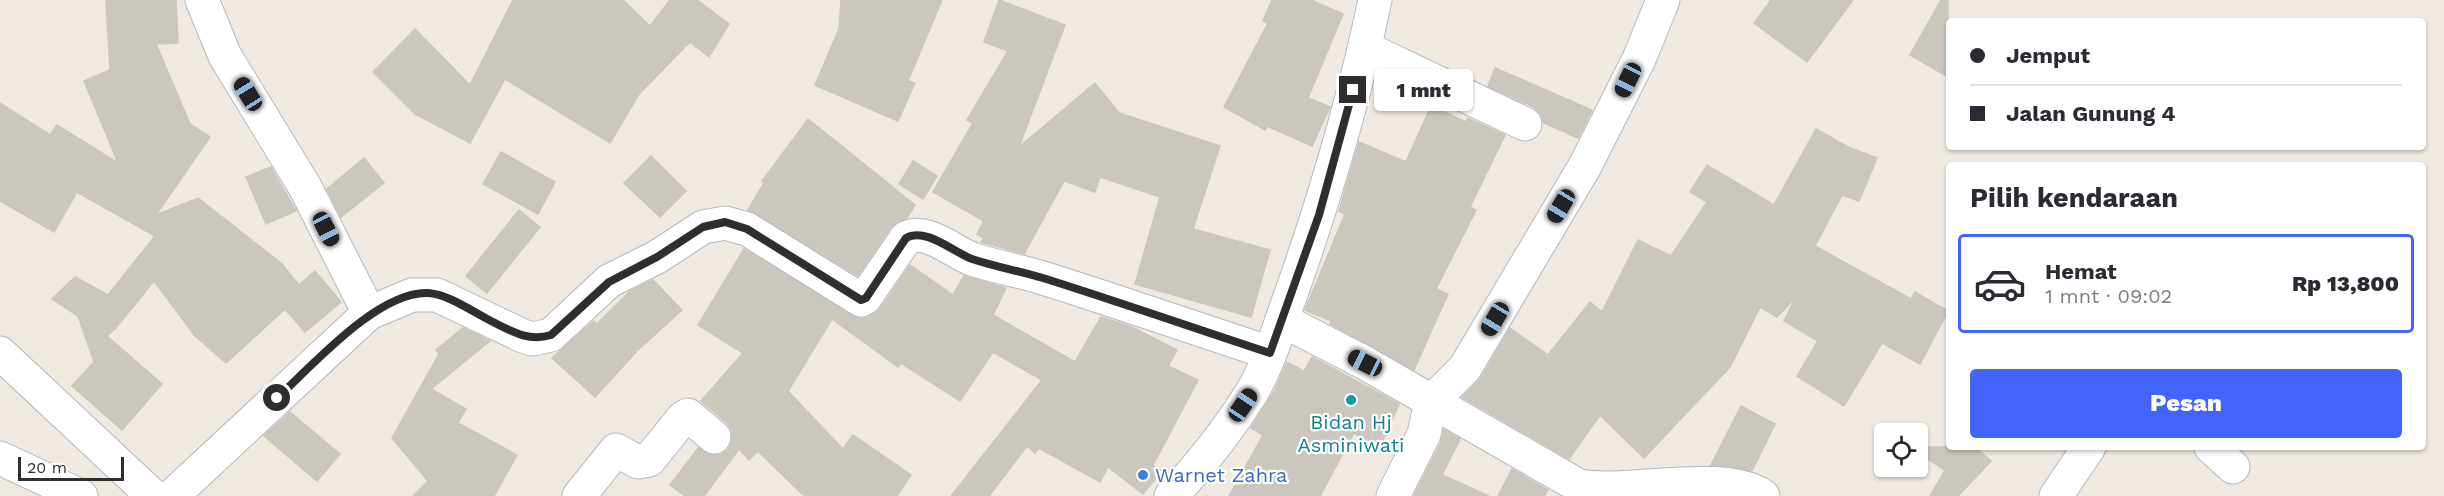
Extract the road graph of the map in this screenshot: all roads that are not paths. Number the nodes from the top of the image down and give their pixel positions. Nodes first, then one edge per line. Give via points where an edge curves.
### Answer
1 (202, 0) edge
2 (1375, 0) edge
3 (1663, 0) edge
4 (1365, 48) junction
5 (1525, 124) dead end
6 (369, 314) junction
7 (1281, 320) junction
8 (0, 353) edge
9 (1270, 353) junction
10 (1431, 402) junction
11 (714, 437) dead end
12 (2087, 450) edge
13 (0, 458) edge
14 (1586, 492) edge
15 (81, 496) edge
16 (153, 496) edge
17 (172, 496) edge
18 (579, 496) edge
19 (1172, 496) edge
20 (1393, 496) edge
21 (1763, 496) edge
22 (2056, 496) edge

1 - 6 street via 225,56 305,187
2 - 4 street
3 - 10 street via 1585,166 1465,368
4 - 5 street
4 - 7 street via 1319,215
6 - 9 street via 428,293 523,336 540,338 551,335 609,282 703,227 725,222 747,229 861,300 906,238 922,234 1000,268 1040,277
6 - 17 street
7 - 9 street
7 - 10 street
8 - 16 street
9 - 19 street via 1253,390 1223,435
10 - 14 street
10 - 20 street via 1424,434
11 - 18 street via 688,415 649,460 638,462 616,450
12 - 22 street
13 - 15 street
14 - 21 street via 1723,485 1752,489

